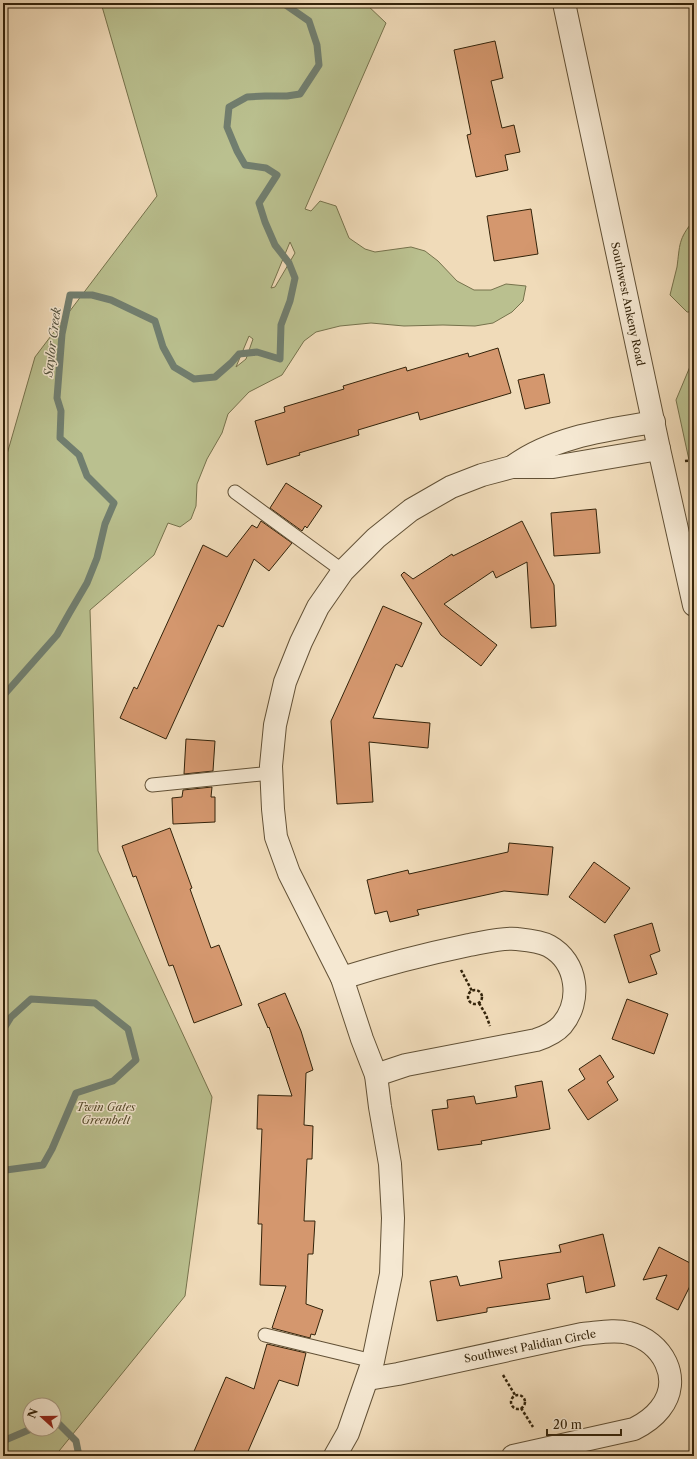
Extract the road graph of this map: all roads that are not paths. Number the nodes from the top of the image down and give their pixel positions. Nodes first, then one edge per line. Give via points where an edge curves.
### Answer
1 (564, 3) edge
2 (654, 422) junction
3 (659, 449) junction
4 (512, 467) junction
5 (235, 492) dead end
6 (343, 572) junction
7 (694, 605) edge
8 (272, 773) junction
9 (152, 785) dead end
10 (342, 978) junction
11 (376, 1075) junction
12 (265, 1335) dead end
13 (371, 1370) junction
14 (335, 1456) edge
15 (513, 1456) edge

1 - 2 street, Southwest Ankeny Road
2 - 3 street, Southwest Ankeny Road
2 - 4 street via 610,429 557,444 524,458
3 - 4 street via 553,467
3 - 7 street, Southwest Ankeny Road
4 - 6 street via 451,487 411,510 376,538
5 - 6 lane
6 - 8 street via 318,607 285,682 275,724
8 - 9 lane
8 - 10 street via 276,837 286,866 308,913
10 - 11 street
10 - 11 street via 443,950 515,938 550,946 565,960 572,973 575,995 571,1012 561,1026 547,1036 406,1065
11 - 13 street via 390,1164 393,1218 391,1274
12 - 13 lane
13 - 14 street via 348,1433
13 - 15 street, Southwest Palidian Circle via 398,1374 569,1337 609,1331 628,1333 649,1342 662,1354 669,1366 670,1391 661,1408 648,1421 634,1430

